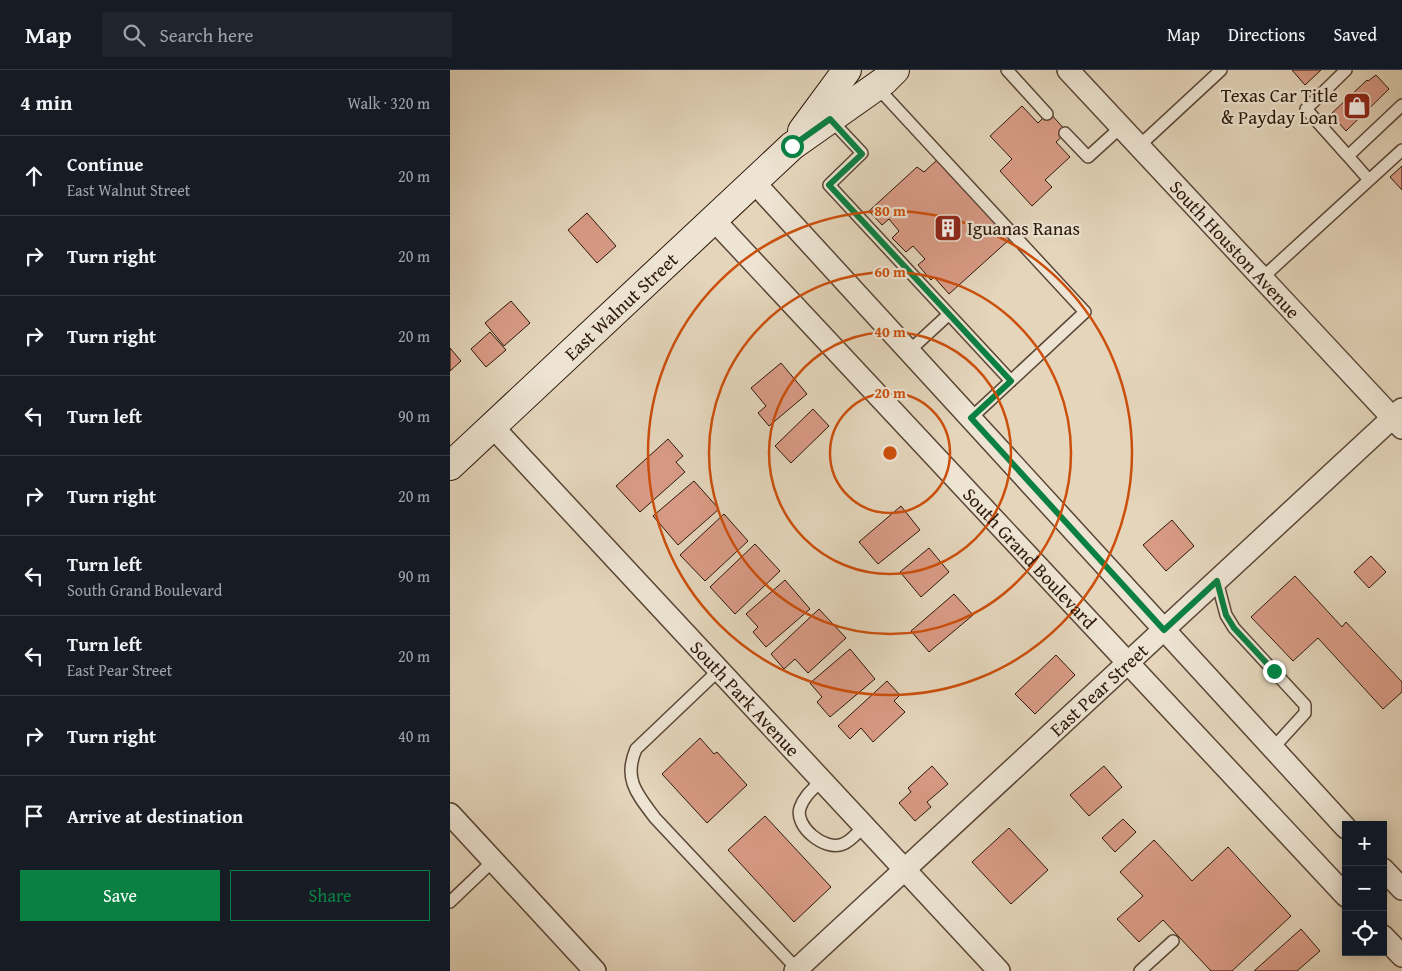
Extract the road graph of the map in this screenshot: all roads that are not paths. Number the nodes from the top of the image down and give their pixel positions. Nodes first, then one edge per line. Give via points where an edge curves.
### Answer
1 (847, 70) edge
2 (1007, 70) edge
3 (1068, 70) edge
4 (1221, 70) edge
5 (1346, 70) edge
6 (886, 78) edge
7 (1402, 105) edge
8 (825, 113) junction
9 (1047, 114) dead end
10 (1120, 127) junction
11 (1066, 133) dead end
12 (1139, 146) junction
13 (1402, 150) edge
14 (1348, 156) junction
15 (1369, 180) junction
16 (754, 182) junction
17 (714, 219) junction
18 (1262, 278) junction
19 (948, 315) junction
20 (909, 351) junction
21 (1011, 381) junction
22 (971, 418) junction
23 (1399, 418) edge
24 (492, 426) junction
25 (450, 466) edge
26 (1217, 581) junction
27 (1164, 630) junction
28 (1128, 663) junction
29 (719, 670) junction
30 (1273, 748) junction
31 (822, 780) junction
32 (450, 814) edge
33 (1342, 824) edge
34 (864, 826) junction
35 (493, 861) junction
36 (905, 870) junction
37 (1387, 873) edge
38 (1402, 889) edge
39 (1342, 892) edge
40 (450, 902) edge
41 (1387, 940) edge
42 (1173, 941) dead end
43 (1402, 956) edge
44 (796, 970) edge
45 (595, 971) edge
46 (999, 971) edge
47 (1140, 971) edge

1 - 8 street, East Walnut Street
2 - 9 lane
3 - 10 street, South Houston Avenue
4 - 12 lane
5 - 14 lane via 1306,109
6 - 8 street, East Walnut Street
6 - 21 lane via 1085,312
7 - 14 lane
8 - 16 street, East Walnut Street
8 - 19 lane via 862,154 829,185
10 - 11 lane via 1088,157
10 - 12 street, South Houston Avenue
12 - 18 street, South Houston Avenue
13 - 15 lane
14 - 15 lane
15 - 18 lane
16 - 17 street, East Walnut Street
16 - 20 street
17 - 24 street, East Walnut Street
17 - 28 street, South Grand Boulevard
18 - 23 street, South Houston Avenue
19 - 20 lane
19 - 21 lane
20 - 22 street
21 - 22 lane
22 - 27 street
23 - 26 street, East Pear Street
24 - 25 street, East Walnut Street
24 - 29 street, South Park Avenue
26 - 27 street, East Pear Street
26 - 30 lane via 1226,615 1234,628 1305,705 1305,712
27 - 28 street, East Pear Street
27 - 30 street
28 - 36 street, East Pear Street
28 - 39 street, South Grand Boulevard
29 - 31 street, South Park Avenue
29 - 44 lane via 636,749 630,763 630,780 655,818
30 - 33 street
31 - 34 street, South Park Avenue
31 - 34 lane via 805,797 799,810 800,822 822,844 832,847 844,844
32 - 35 street
34 - 36 street, South Park Avenue
35 - 40 lane
35 - 45 street
36 - 44 street, East Pear Street
36 - 46 street, South Park Avenue
37 - 38 street
41 - 43 street
42 - 47 lane

